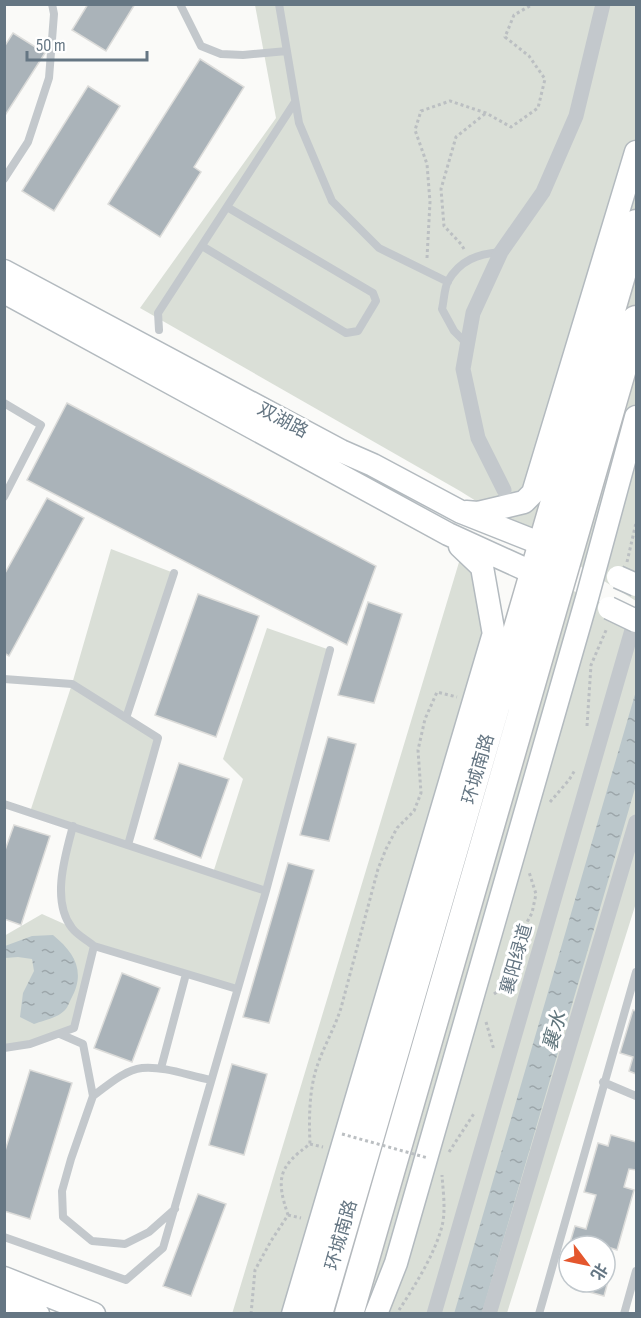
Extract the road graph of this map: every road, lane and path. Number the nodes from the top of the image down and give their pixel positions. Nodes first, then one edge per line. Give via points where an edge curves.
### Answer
1 (52, 4) edge
2 (180, 4) edge
3 (279, 4) edge
4 (533, 4) edge
5 (603, 4) edge
6 (287, 51) junction
7 (296, 102) junction
8 (486, 113) junction
9 (636, 152) edge
10 (4, 179) edge
11 (227, 207) junction
12 (636, 224) edge
13 (202, 246) junction
14 (501, 252) junction
15 (468, 261) junction
16 (4, 271) edge
17 (425, 271) junction
18 (448, 282) junction
19 (4, 292) edge
20 (636, 320) edge
21 (159, 330) dead end
22 (467, 344) junction
23 (4, 403) edge
24 (636, 417) edge
25 (569, 457) junction
26 (504, 490) dead end
27 (533, 493) junction
28 (4, 497) edge
29 (461, 512) junction
30 (636, 523) edge
31 (448, 534) junction
32 (556, 550) junction
33 (595, 567) junction
34 (174, 573) dead end
35 (627, 575) edge
36 (547, 580) junction
37 (587, 598) junction
38 (636, 616) edge
39 (608, 617) junction
40 (636, 621) edge
41 (494, 633) junction
42 (330, 650) dead end
43 (4, 679) edge
44 (503, 683) junction
45 (473, 702) junction
46 (126, 718) junction
47 (586, 729) dead end
48 (578, 764) dead end
49 (4, 804) edge
50 (547, 806) dead end
51 (636, 822) edge
52 (73, 826) junction
53 (128, 845) junction
54 (528, 864) dead end
55 (266, 891) junction
56 (94, 946) junction
57 (636, 972) edge
58 (186, 974) junction
59 (237, 989) junction
60 (491, 995) dead end
61 (484, 1015) dead end
62 (60, 1034) junction
63 (5, 1050) edge
64 (495, 1051) dead end
65 (161, 1068) junction
66 (211, 1080) junction
67 (603, 1082) junction
68 (636, 1095) edge
69 (93, 1096) junction
70 (477, 1109) dead end
71 (342, 1134) dead end
72 (310, 1144) junction
73 (323, 1147) dead end
74 (446, 1156) dead end
75 (429, 1158) dead end
76 (441, 1168) dead end
77 (175, 1209) junction
78 (288, 1215) junction
79 (301, 1218) dead end
80 (4, 1237) edge
81 (636, 1271) edge
82 (4, 1278) edge
83 (4, 1300) edge
84 (38, 1314) edge
85 (94, 1314) edge
86 (251, 1314) edge
87 (293, 1314) edge
88 (318, 1314) edge
89 (349, 1314) edge
90 (376, 1314) edge
91 (397, 1314) edge
92 (434, 1314) edge
93 (489, 1314) edge
94 (539, 1314) edge
95 (624, 1314) edge

1 - 10 lane via 49,78 28,142
2 - 6 lane via 201,46 221,54
3 - 6 lane
4 - 8 path via 514,15 505,37 529,56 545,79 538,108 511,127
5 - 14 street via 576,117 543,192
6 - 7 lane
7 - 11 lane
7 - 17 lane via 299,123 332,201 379,248
8 - 15 path via 456,137 441,189 444,226 461,244
8 - 17 path via 450,101 421,111 415,130 427,164 430,202
9 - 27 street
11 - 13 lane
11 - 13 lane via 373,293 376,301 358,331 346,333
12 - 25 highway, 环城南路
13 - 21 lane via 158,313
14 - 15 lane via 479,254
14 - 22 street via 473,313
15 - 18 lane
16 - 29 street, 双湖路
17 - 18 lane
18 - 22 lane via 442,309 454,331
19 - 31 street, 双湖路
20 - 32 highway, 环城南路
22 - 26 street via 463,369 478,438
23 - 28 lane via 41,425
24 - 33 street
25 - 27 street
25 - 32 highway, 环城南路
27 - 29 street via 524,502 478,513
29 - 32 street, 双湖路
30 - 35 path
31 - 36 street, 双湖路
31 - 41 street via 482,567
32 - 33 street, 双湖路
32 - 36 highway, 环城南路
33 - 35 street, 双湖路
33 - 37 street
34 - 46 lane
36 - 37 street, 双湖路
36 - 44 highway, 环城南路
36 - 89 highway, 环城南路
37 - 39 street, 双湖路
37 - 90 street via 396,1263
38 - 92 street, 襄阳绿道
39 - 40 street, 双湖路, bridge
39 - 47 path via 591,665
41 - 44 street
41 - 45 street
42 - 55 lane
43 - 46 lane via 72,684
44 - 88 highway, 环城南路
45 - 72 path via 437,692 425,719 418,750 421,793 414,811 397,828 378,869 339,1017 315,1074 309,1114
45 - 87 street
46 - 53 lane via 158,738
48 - 50 path
49 - 52 lane
51 - 93 street
52 - 53 lane
52 - 56 lane via 63,863 60,901 72,928
53 - 55 lane
54 - 60 path via 536,894 518,944 518,964 508,984
55 - 59 lane
56 - 58 lane
56 - 62 lane via 74,1028
57 - 67 lane
58 - 59 lane
58 - 65 lane
59 - 66 lane
61 - 64 path
62 - 63 lane
62 - 69 lane via 83,1044
65 - 66 lane
65 - 69 lane via 140,1068 117,1078
66 - 77 lane
67 - 68 lane
67 - 94 lane
69 - 77 lane via 62,1191 63,1217 92,1241 125,1244 149,1232
70 - 74 path
71 - 75 path, bridge
72 - 73 path
72 - 78 path via 292,1156 281,1174 281,1196
76 - 91 path via 442,1227 422,1274
77 - 80 lane via 163,1248 126,1280
78 - 79 path
78 - 86 path via 255,1270
81 - 95 lane
82 - 85 street
83 - 84 street

